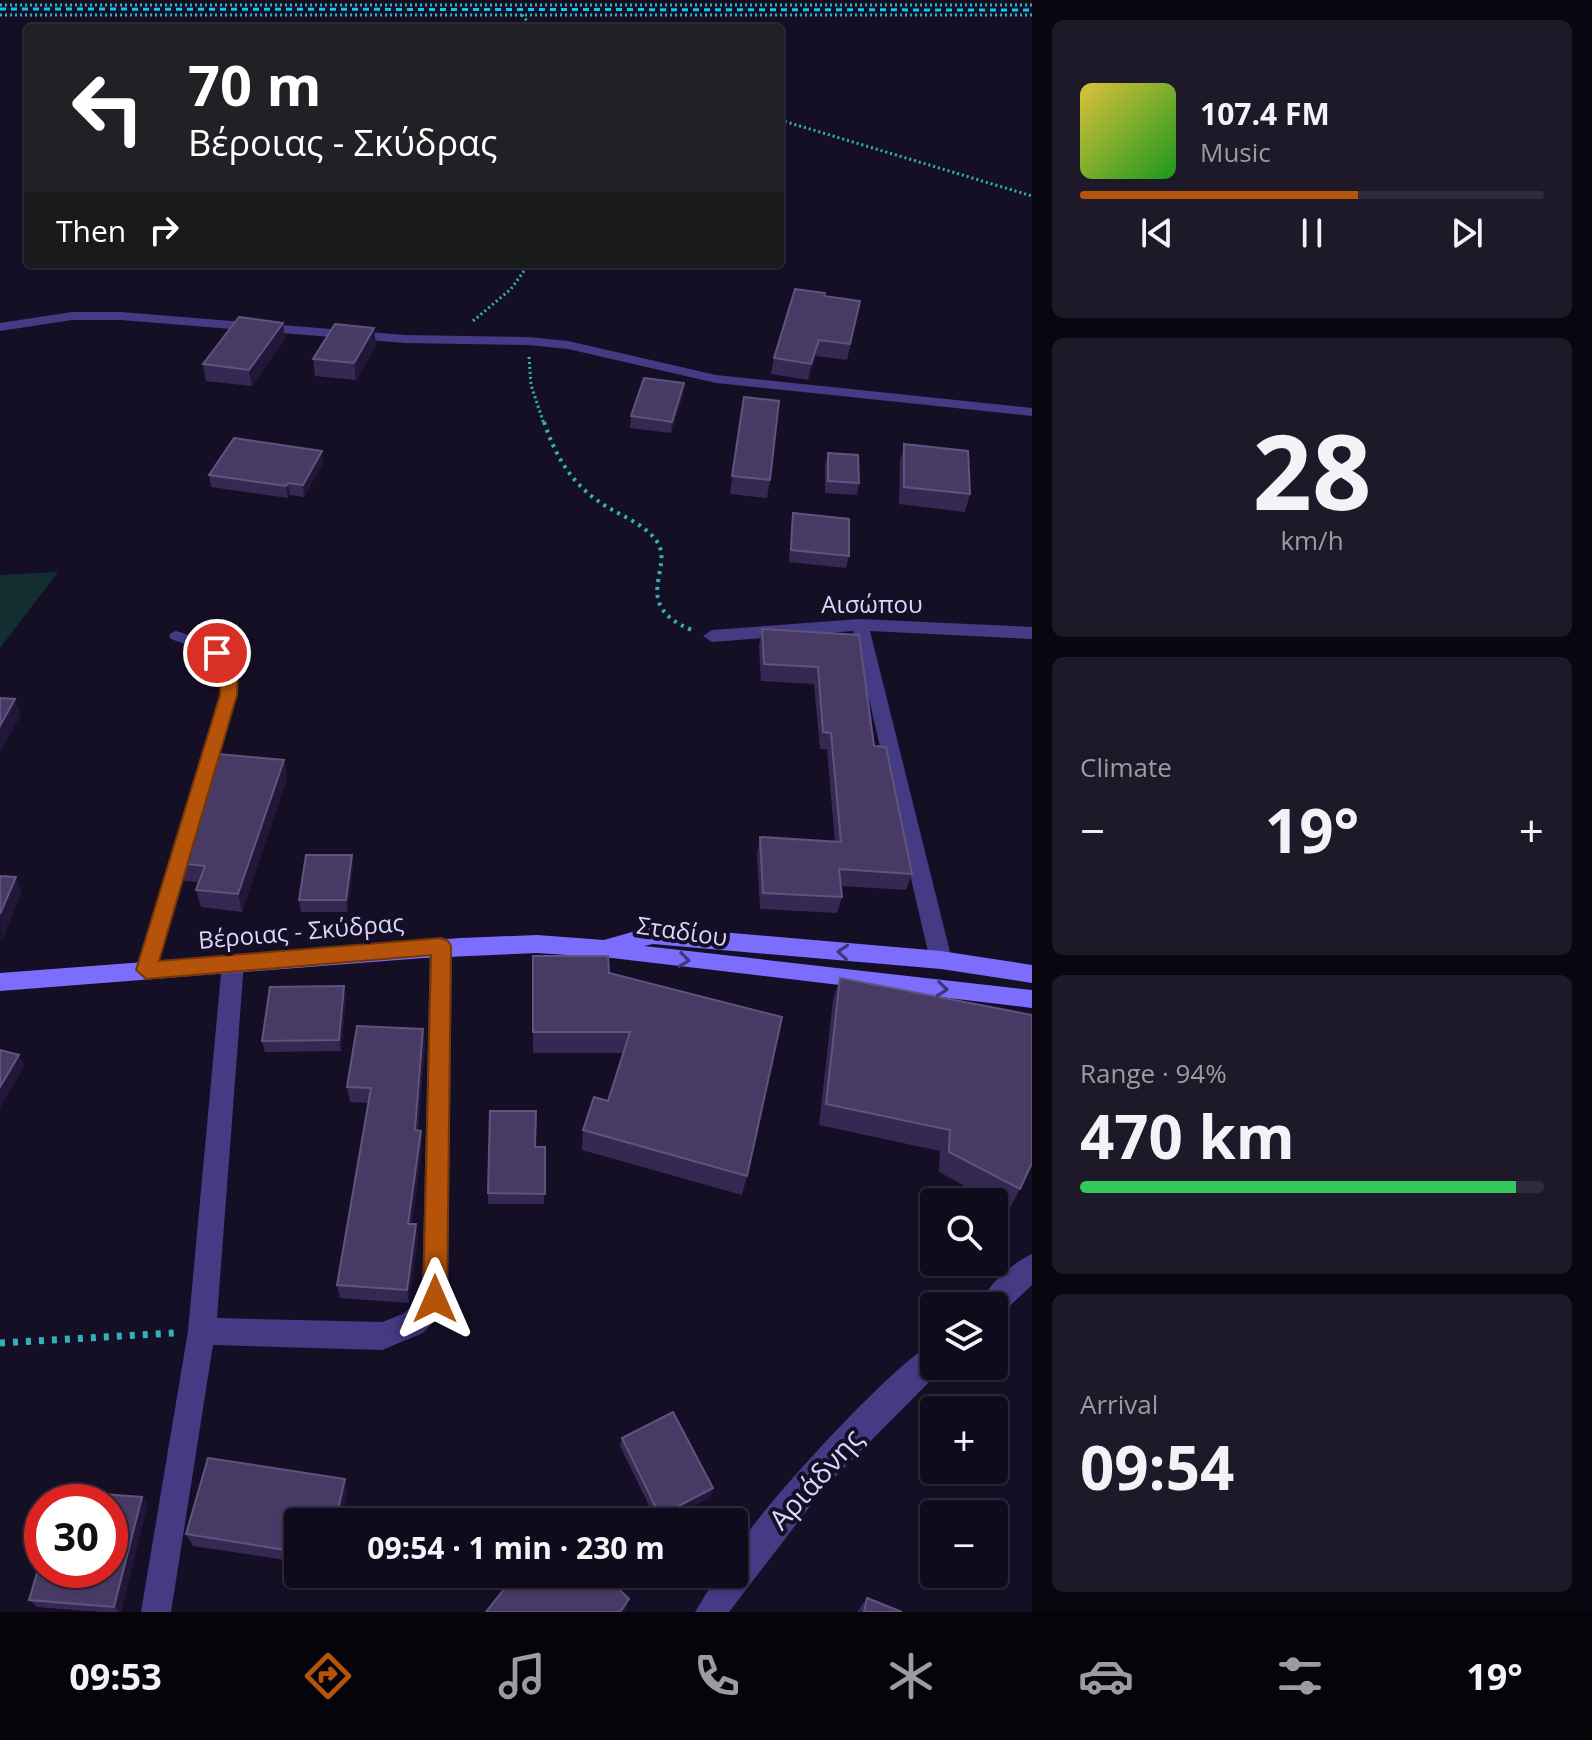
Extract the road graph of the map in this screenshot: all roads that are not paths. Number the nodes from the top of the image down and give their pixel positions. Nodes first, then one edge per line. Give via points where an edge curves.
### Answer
1 (0, 327) edge
2 (1032, 412) edge
3 (860, 625) junction
4 (1032, 633) edge
5 (176, 636) dead end
6 (712, 636) road end
7 (441, 946) junction
8 (607, 947) junction
9 (941, 960) junction
10 (233, 963) junction
11 (146, 970) junction
12 (1032, 974) edge
13 (0, 982) edge
14 (1032, 999) edge
15 (1032, 1267) edge
16 (1006, 1292) edge
17 (202, 1331) junction
18 (920, 1372) edge
19 (156, 1612) edge
20 (710, 1612) edge

1 - 2 street via 72,316 121,316 390,338 528,341 568,345 716,379
3 - 4 street, Αισώπου
3 - 6 street, Αισώπου
3 - 9 street
5 - 11 lane via 224,658 230,687
7 - 8 main road, Βέροιας - Σκύδρας
7 - 10 main road, Βέροιας - Σκύδρας
7 - 17 street via 435,1299 404,1331 382,1336
9 -> 8 main road, Σταδίου via 653,935
8 -> 14 main road, Σταδίου
9 - 12 main road, Σταδίου
10 - 11 main road, Βέροιας - Σκύδρας
10 - 17 street
11 - 13 main road, Βέροιας - Σκύδρας
15 - 16 street
17 - 19 street
18 - 20 street, Αριάδνης via 752,1551

